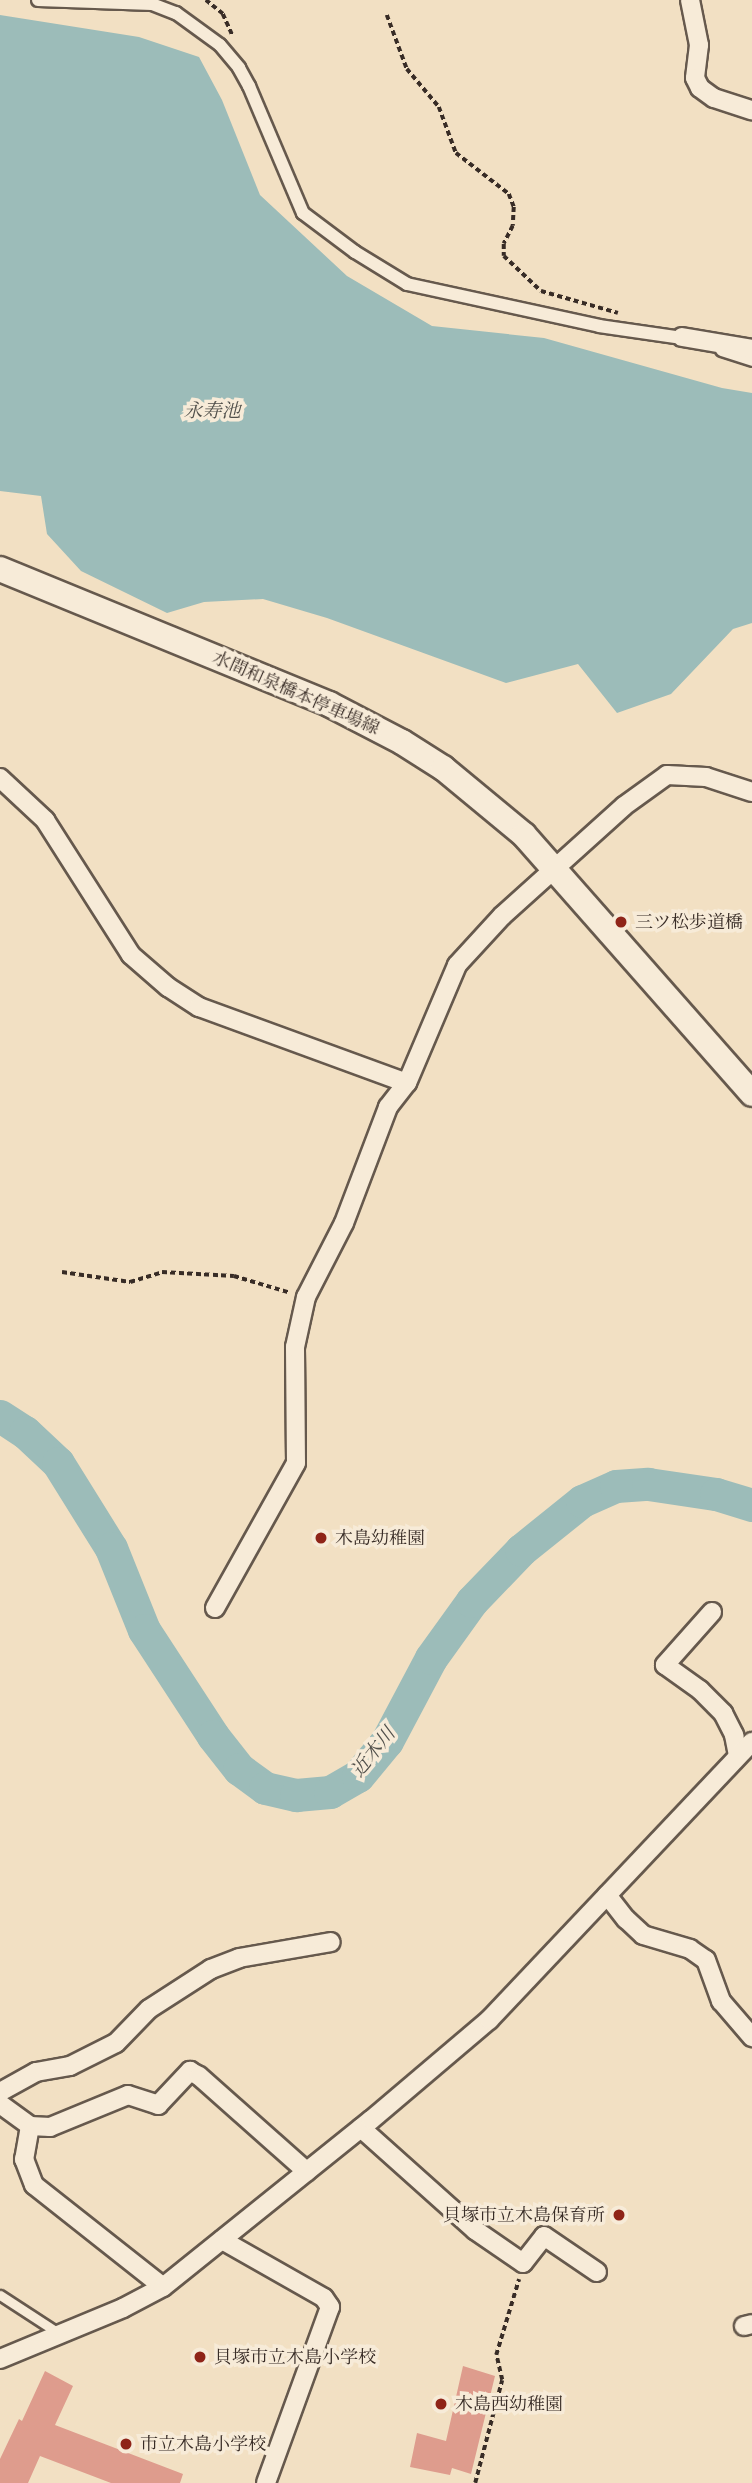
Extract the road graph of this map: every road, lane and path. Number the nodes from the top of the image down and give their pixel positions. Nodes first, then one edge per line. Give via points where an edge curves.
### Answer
1 (38, 0) edge
2 (690, 0) edge
3 (387, 15) dead end
4 (752, 110) edge
5 (623, 315) dead end
6 (682, 337) junction
7 (752, 349) edge
8 (752, 360) edge
9 (0, 569) edge
10 (0, 778) edge
11 (752, 792) edge
12 (556, 869) junction
13 (407, 1083) junction
14 (752, 1094) edge
15 (62, 1272) dead end
16 (306, 1297) junction
17 (215, 1608) dead end
18 (712, 1612) dead end
19 (752, 1742) edge
20 (738, 1756) junction
21 (607, 1895) junction
22 (331, 1942) dead end
23 (752, 2037) edge
24 (0, 2092) edge
25 (0, 2104) edge
26 (30, 2126) junction
27 (361, 2128) junction
28 (307, 2172) junction
29 (222, 2240) junction
30 (523, 2263) junction
31 (597, 2272) dead end
32 (163, 2287) junction
33 (0, 2295) edge
34 (60, 2334) junction
35 (0, 2359) edge
36 (265, 2483) edge
37 (475, 2483) edge

1 - 6 street via 152,4 176,13 220,45 249,86 303,213 407,284 599,326
2 - 4 street via 699,45 695,78 700,88 714,98
3 - 5 path via 407,69 439,107 456,153 509,194 513,226 504,256 541,291
6 - 7 street
6 - 8 street
9 - 12 main road, 水間和泉橋本停車場線 via 353,715 469,788
10 - 13 street via 45,820 131,955 168,987 199,1007
11 - 12 street via 706,777 667,775 624,806
12 - 13 street via 502,916 457,965
12 - 14 main road, 水間和泉橋本停車場線
13 - 16 street via 388,1107 344,1223
15 - 16 path via 130,1282 162,1272 233,1276
16 - 17 street via 295,1347 296,1463
18 - 20 street via 665,1665 700,1689 723,1713
19 - 20 street
20 - 21 street
21 - 23 street via 643,1935 690,1949 706,1961 721,2001
21 - 27 street via 489,2020
22 - 24 street via 239,1958 211,1969 149,2008 116,2043 71,2066 36,2072
25 - 26 street
26 - 28 street via 50,2127 128,2095 158,2105 190,2071
26 - 32 street via 24,2159 34,2185
27 - 28 street
27 - 30 street via 475,2230
28 - 29 street
29 - 32 street
29 - 36 street via 324,2298 330,2307
30 - 31 street via 544,2236
30 - 37 path via 496,2355 502,2381
32 - 34 street
33 - 34 lane
34 - 35 street

